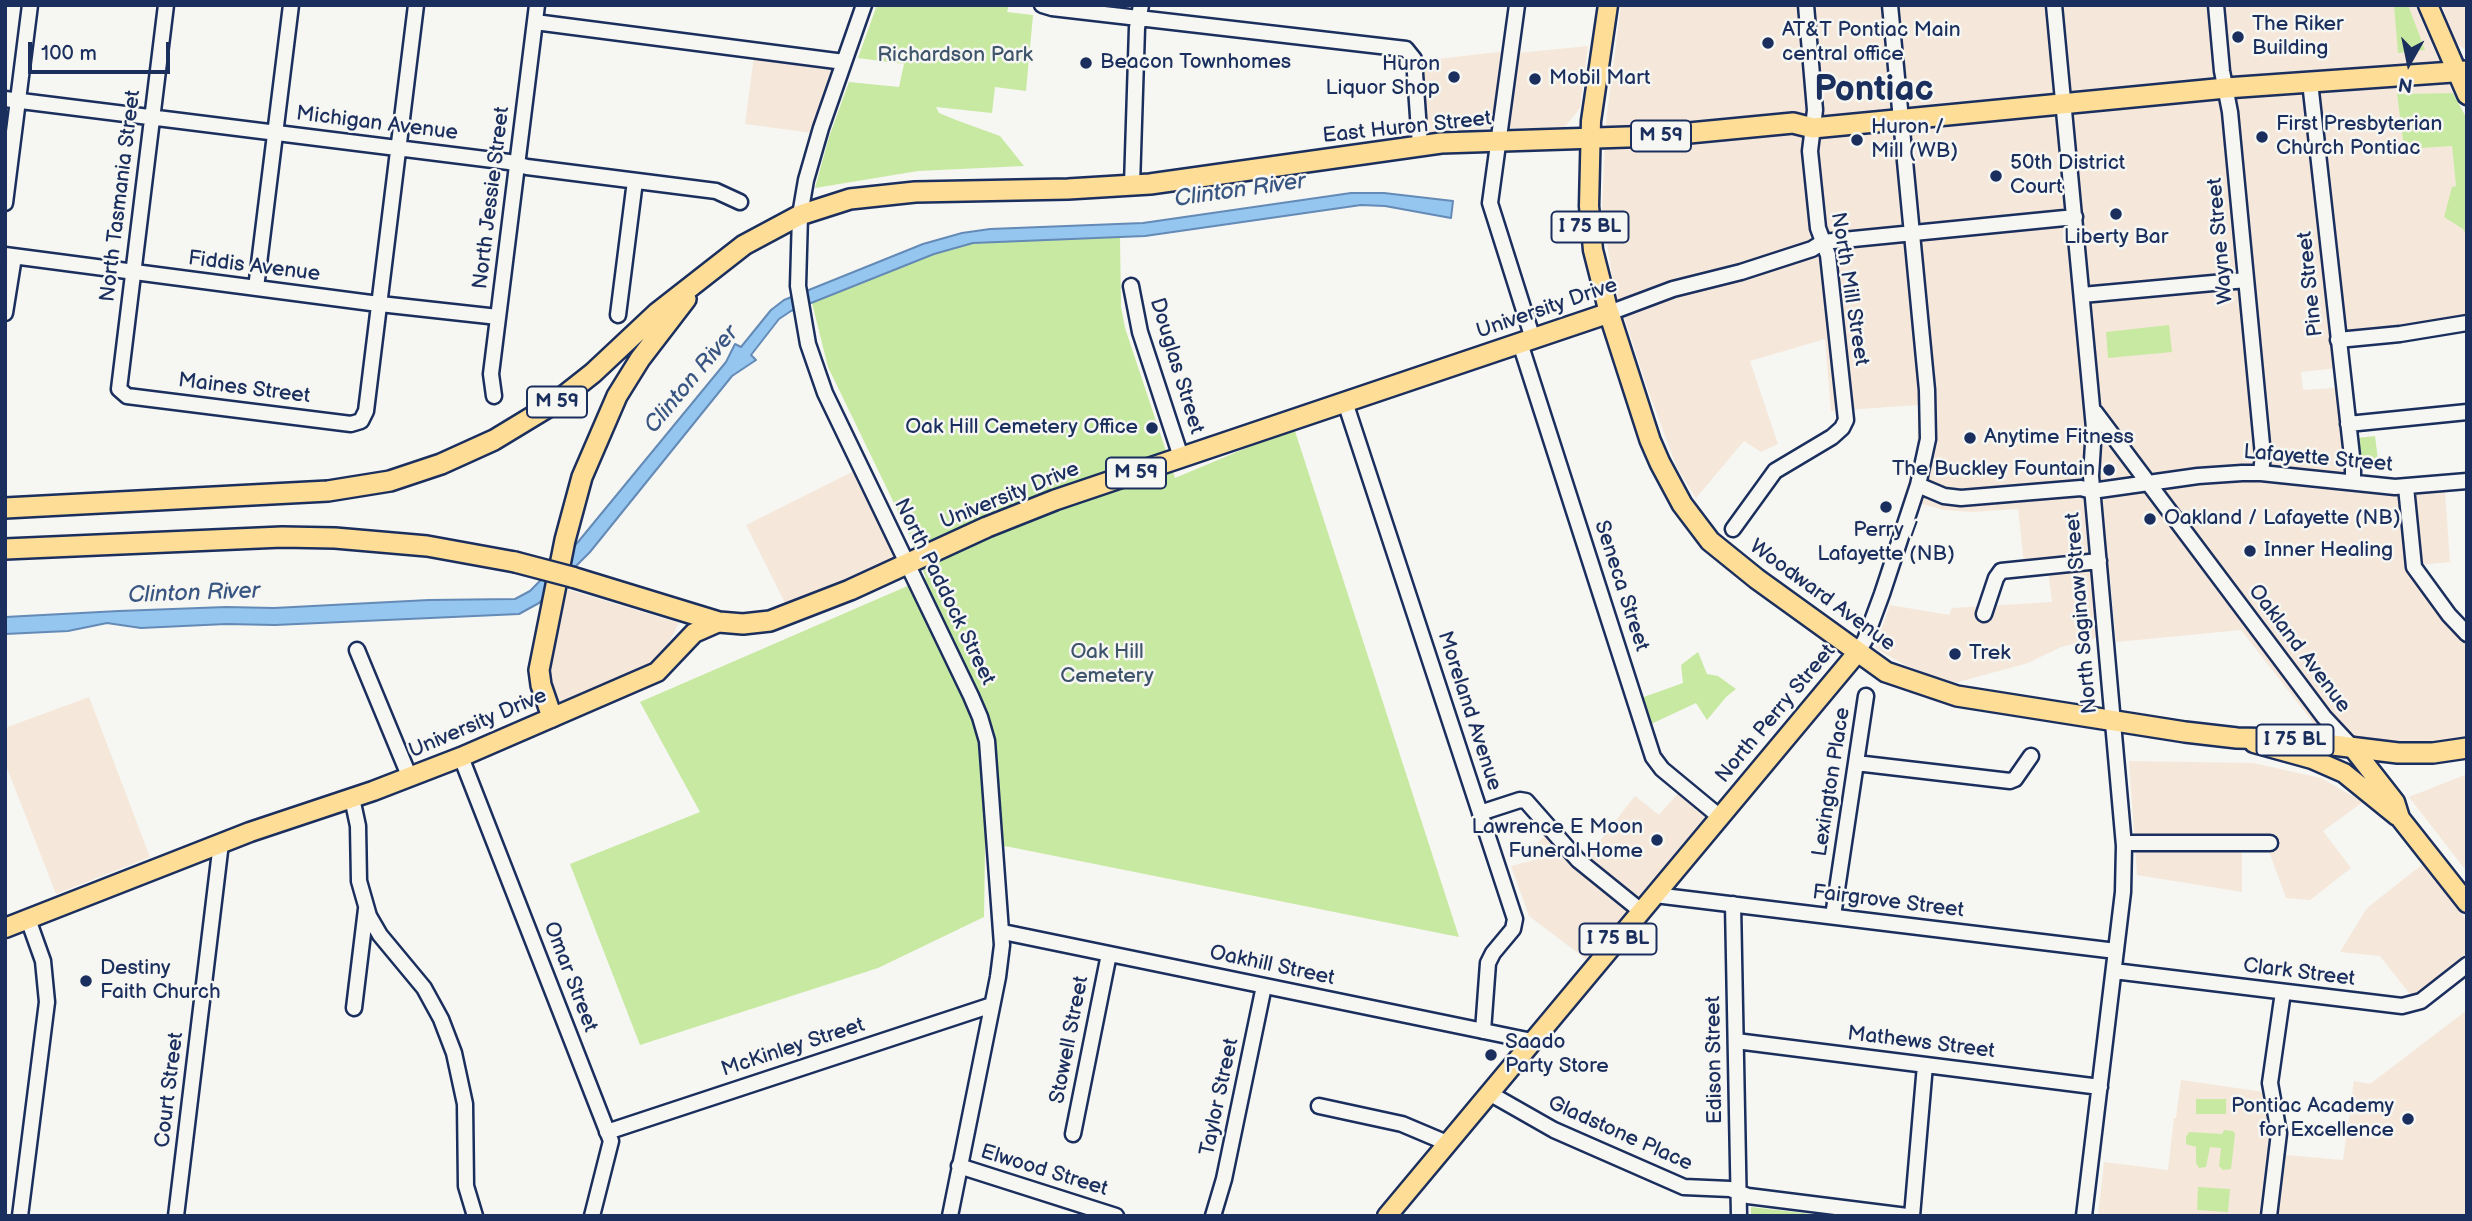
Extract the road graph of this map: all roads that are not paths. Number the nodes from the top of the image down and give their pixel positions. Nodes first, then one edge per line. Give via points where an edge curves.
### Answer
1 (30, 5) edge
2 (166, 5) edge
3 (291, 5) edge
4 (416, 5) edge
5 (537, 5) edge
6 (864, 5) edge
7 (1042, 5) edge
8 (1517, 5) edge
9 (1608, 5) edge
10 (1806, 5) edge
11 (1890, 5) edge
12 (2054, 5) edge
13 (2216, 5) edge
14 (2428, 5) edge
15 (1139, 12) edge
16 (535, 22) junction
17 (844, 62) junction
18 (2461, 71) edge
19 (2309, 82) junction
20 (2226, 88) junction
21 (2467, 95) edge
22 (12, 100) edge
23 (2064, 104) junction
24 (152, 118) junction
25 (1901, 120) junction
26 (1813, 128) junction
27 (276, 133) junction
28 (1591, 138) junction
29 (1499, 140) junction
30 (1420, 145) junction
31 (399, 148) junction
32 (517, 164) junction
33 (635, 181) junction
34 (1132, 186) junction
35 (740, 202) dead end
36 (5, 203) edge
37 (800, 215) junction
38 (2075, 217) junction
39 (1912, 233) junction
40 (1823, 242) junction
41 (10, 256) edge
42 (132, 273) junction
43 (2246, 280) junction
44 (699, 281) junction
45 (1131, 286) dead end
46 (256, 288) junction
47 (2082, 295) junction
48 (380, 304) junction
49 (5, 313) edge
50 (1609, 313) junction
51 (618, 315) dead end
52 (498, 317) junction
53 (2467, 323) edge
54 (2339, 340) junction
55 (1527, 341) junction
56 (121, 392) joint
57 (494, 396) dead end
58 (1345, 402) junction
59 (2092, 404) junction
60 (2467, 412) edge
61 (2348, 424) junction
62 (1181, 457) junction
63 (2261, 472) junction
64 (2467, 481) edge
65 (2353, 482) junction
66 (2147, 484) junction
67 (1918, 485) junction
68 (2406, 487) junction
69 (2092, 491) junction
70 (5, 506) edge
71 (1733, 529) dead end
72 (5, 549) edge
73 (2098, 561) junction
74 (906, 563) junction
75 (1984, 614) dead end
76 (719, 622) junction
77 (2467, 634) edge
78 (357, 650) dead end
79 (1857, 653) junction
80 (1866, 696) dead end
81 (552, 717) junction
82 (2113, 722) junction
83 (2237, 738) junction
84 (2352, 747) junction
85 (2467, 748) edge
86 (2031, 756) dead end
87 (461, 757) junction
88 (1856, 762) junction
89 (410, 778) junction
90 (352, 798) junction
91 (1480, 813) junction
92 (1720, 817) junction
93 (2400, 818) junction
94 (220, 843) junction
95 (2124, 843) junction
96 (2270, 843) dead end
97 (1655, 895) junction
98 (2467, 902) edge
99 (1734, 904) junction
100 (366, 908) junction
101 (1641, 911) junction
102 (1833, 916) junction
103 (28, 919) junction
104 (5, 928) edge
105 (1003, 932) junction
106 (2116, 951) junction
107 (1109, 954) junction
108 (2467, 965) edge
109 (2114, 971) junction
110 (1264, 986) junction
111 (2283, 992) junction
112 (992, 1005) junction
113 (354, 1007) dead end
114 (1483, 1031) junction
115 (1532, 1041) junction
116 (1736, 1041) junction
117 (1925, 1065) junction
118 (2100, 1087) junction
119 (1489, 1093) junction
120 (1319, 1106) dead end
121 (607, 1132) junction
122 (1073, 1134) dead end
123 (1447, 1143) junction
124 (959, 1166) junction
125 (1739, 1192) junction
126 (20, 1216) edge
127 (176, 1216) edge
128 (475, 1216) edge
129 (592, 1216) edge
130 (950, 1216) edge
131 (1116, 1216) edge
132 (1213, 1216) edge
133 (1387, 1216) edge
134 (1739, 1216) edge
135 (1907, 1216) edge
136 (1912, 1216) edge
137 (2084, 1216) edge
138 (2269, 1216) edge

1 - 22 street
2 - 24 street, North Tasmania Street
3 - 27 street
4 - 31 street
5 - 16 street, North Jessie Street
6 - 17 street, North Paddock Street
7 - 15 street
8 - 29 street, Seneca Street
9 - 28 main road, Woodward Avenue / I 75 BL
10 - 26 street, North Mill Street
11 - 25 street, North Perry Street
12 - 23 street, North Saginaw Street
13 - 20 street, Wayne Street
14 - 18 main road
15 - 30 street via 1406,50 1414,59
15 - 34 street
16 - 17 street
16 - 32 street, North Jessie Street
17 - 37 street, North Paddock Street via 814,151
18 - 19 highway, M 59
18 - 21 main road
19 - 20 highway, M 59
19 - 54 street, Pine Street
20 - 23 highway, M 59
20 - 43 street, Wayne Street
22 - 24 street, Michigan Avenue
22 - 36 street
23 - 25 highway, East Huron Street / M 59
23 - 38 street, North Saginaw Street
24 - 27 street, Michigan Avenue
24 - 42 street, North Tasmania Street
25 - 26 highway, East Huron Street / M 59
25 - 39 street, North Perry Street
26 - 28 highway, East Huron Street / M 59 via 1793,123
26 - 40 street, North Mill Street via 1810,151
27 - 31 street, Michigan Avenue
27 - 46 street
28 - 29 highway, East Huron Street / M 59
28 - 50 main road, Woodward Avenue / I 75 BL via 1590,232
29 - 30 highway, East Huron Street / M 59
29 - 55 street, Seneca Street via 1490,206
30 - 34 highway, East Huron Street / M 59
31 - 32 street, Michigan Avenue
31 - 48 street
32 - 33 street, Michigan Avenue
32 - 52 street, North Jessie Street
33 - 35 street, Michigan Avenue via 716,191
33 - 51 street
34 - 37 highway, East Huron Street / M 59 via 876,195
37 - 44 highway, M 59 via 744,245
37 - 74 street, North Paddock Street via 798,286 812,359
38 - 39 street, University Drive
38 - 47 street, North Saginaw Street
39 - 40 street, University Drive
39 - 67 street, North Perry Street via 1929,413
40 - 50 street, University Drive
40 - 71 street, North Mill Street via 1845,424 1832,437 1775,471
41 - 42 street, Fiddis Avenue
41 - 49 street
42 - 46 street, Fiddis Avenue
42 - 56 street, North Tasmania Street via 118,385
43 - 47 street
43 - 63 street, Wayne Street
44 - 70 highway, M 59 via 547,408 495,440 390,481 328,491
44 - 81 highway via 617,396 582,477 539,670
45 - 62 street, Douglas Street via 1140,332
46 - 48 street, Fiddis Avenue
47 - 59 street, North Saginaw Street
48 - 52 street, Fiddis Avenue
48 - 56 street, Maines Street via 366,414 361,421 351,424
50 - 55 highway, University Drive / M 59
50 - 79 highway, Woodward Avenue / I 75 BL via 1650,440 1682,504 1710,541
52 - 57 street, North Jessie Street via 491,374
53 - 54 street
54 - 61 street, Pine Street
55 - 58 highway, University Drive / M 59
55 - 92 street, Seneca Street via 1653,757
58 - 62 highway, University Drive / M 59
58 - 91 street, Moreland Avenue
59 - 66 street, Oakland Avenue
59 - 69 street, North Saginaw Street
60 - 61 street
61 - 65 street, Pine Street
62 - 74 highway, University Drive / M 59 via 1033,508
63 - 65 street, Lafayette Street
63 - 66 street, Lafayette Street
64 - 68 street, Lafayette Street
65 - 68 street, Lafayette Street
66 - 69 street, Lafayette Street
66 - 84 street, Oakland Avenue via 2324,717
67 - 69 street, Lafayette Street via 1961,498 2081,488
67 - 79 street, North Perry Street
68 - 77 street via 2414,567
69 - 73 street, North Saginaw Street
72 - 76 highway, M 59, bridge via 269,537 427,546 515,562
73 - 75 street via 2001,571
73 - 82 street, North Saginaw Street
74 - 76 highway, University Drive / M 59 via 783,618
74 - 105 street, North Paddock Street via 984,727
76 - 81 main road, University Drive via 694,633 651,675
78 - 89 street
79 - 82 highway, Woodward Avenue / I 75 BL via 1886,672 1957,696
79 - 92 main road, North Perry Street / I 75 BL
80 - 88 street, Lexington Place
81 - 87 main road, University Drive
82 - 83 highway, Woodward Avenue / I 75 BL
82 - 95 street, North Saginaw Street
83 - 84 highway, Woodward Avenue / I 75 BL
83 - 93 main road via 2344,773
84 - 85 highway, Woodward Avenue / I 75 BL via 2417,754
84 - 93 main road via 2395,802
86 - 88 street via 2009,781
87 - 89 main road, University Drive
87 - 121 street, Omar Street
88 - 102 street, Lexington Place
89 - 90 main road, University Drive
90 - 94 main road, University Drive
90 - 100 street via 358,826 359,881
91 - 101 street via 1526,801 1580,862
91 - 114 street, Moreland Avenue via 1515,922 1489,963
92 - 97 main road, North Perry Street / I 75 BL
93 - 98 main road
94 - 103 main road, University Drive
94 - 127 street, Court Street
95 - 96 street
95 - 106 street, North Saginaw Street
97 - 99 street, Fairgrove Street
97 - 101 main road, North Perry Street / I 75 BL
99 - 102 street, Fairgrove Street
99 - 116 street, Edison Street
100 - 113 street
100 - 128 street via 377,930 424,988 450,1041 464,1094 466,1181
101 - 115 main road, North Perry Street / I 75 BL
102 - 106 street, Fairgrove Street
103 - 104 main road, University Drive
103 - 126 street via 43,961 47,1002
105 - 107 street, Oakhill Street
105 - 112 street, North Paddock Street
106 - 109 street, North Saginaw Street
107 - 110 street, Oakhill Street
107 - 122 street, Stowell Street
108 - 111 street, Clark Street via 2421,1001 2405,1006
109 - 111 street, Clark Street
109 - 118 street, North Saginaw Street
110 - 114 street, Oakhill Street
110 - 132 street, Taylor Street
111 - 138 street via 2270,1083 2279,1133
112 - 121 street, McKinley Street
112 - 124 street, North Paddock Street
114 - 115 street, Oakhill Street
115 - 119 main road, North Perry Street / I 75 BL
116 - 117 street, Mathews Street
116 - 125 street, Edison Street
117 - 118 street, Mathews Street
117 - 136 street
118 - 137 street, North Saginaw Street
119 - 123 main road, North Perry Street / I 75 BL
119 - 125 street, Gladstone Place via 1554,1130 1680,1185
120 - 123 street via 1402,1124
121 - 129 street, Omar Street via 611,1147
123 - 133 main road, North Perry Street / I 75 BL
124 - 130 street, North Paddock Street
124 - 131 street, Elwood Street
125 - 134 street, Edison Street
125 - 135 street, Gladstone Place

